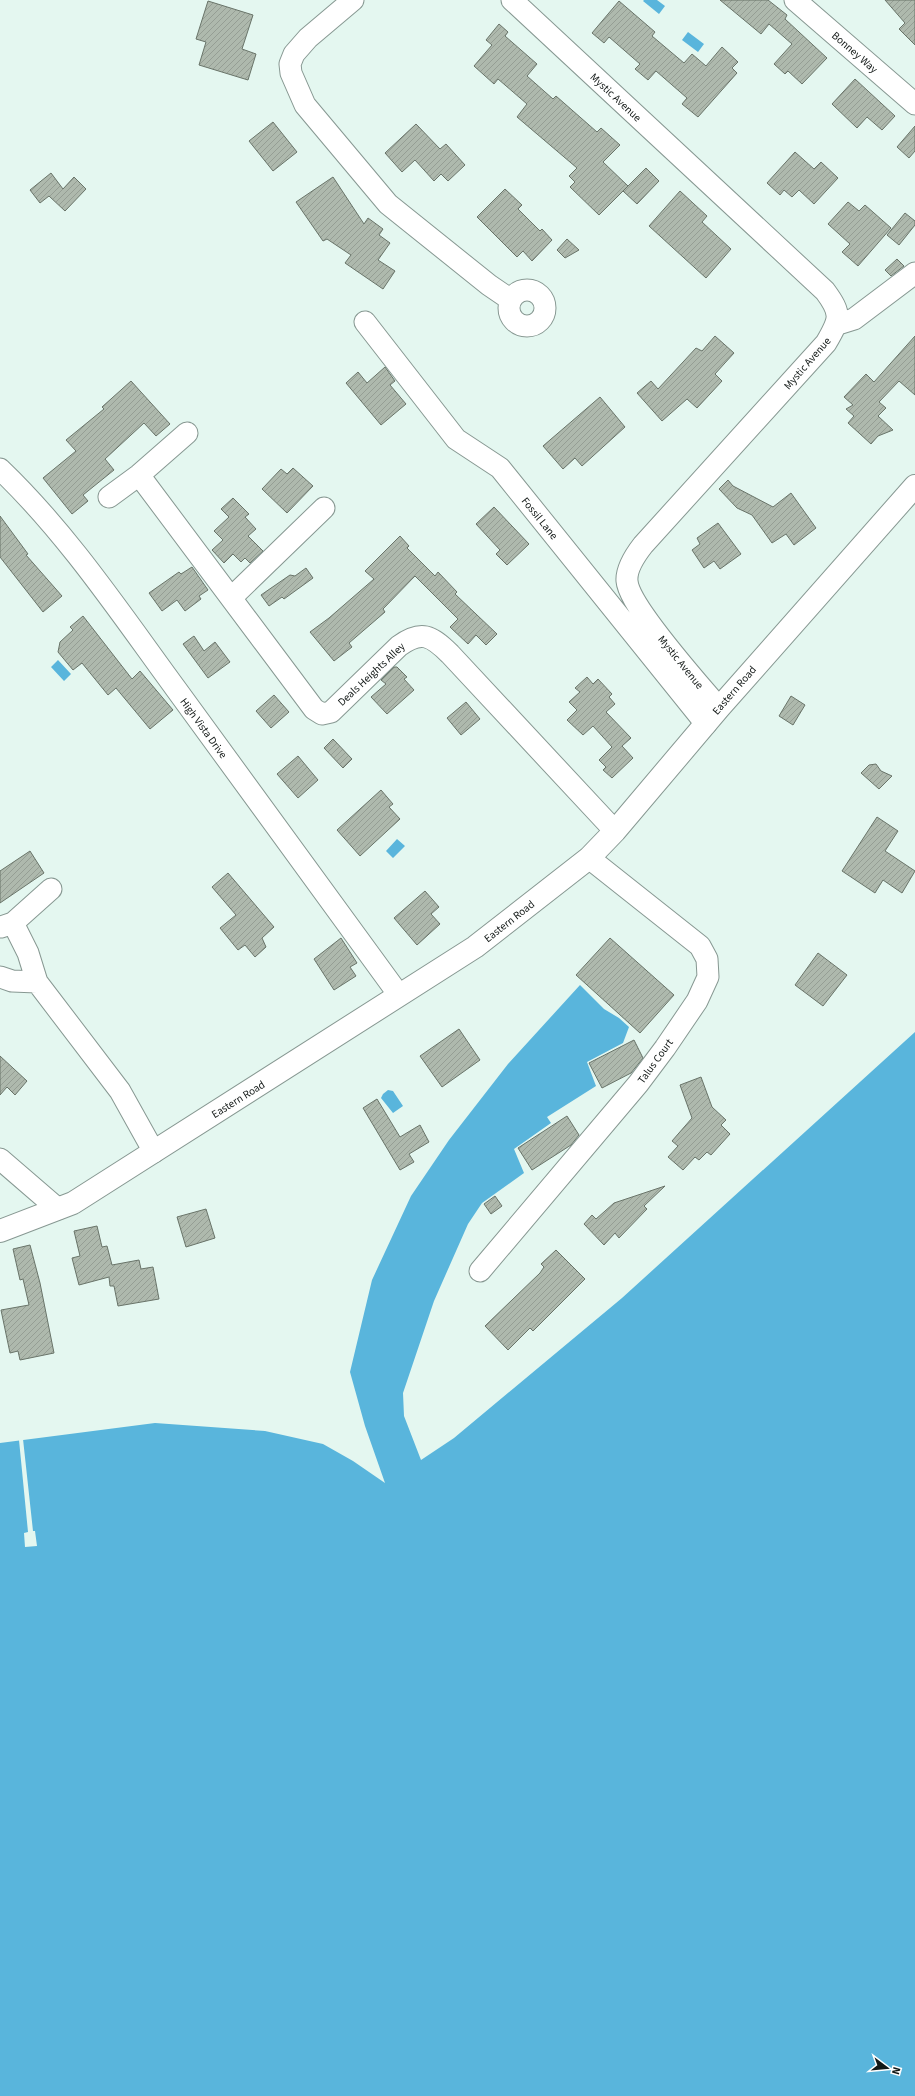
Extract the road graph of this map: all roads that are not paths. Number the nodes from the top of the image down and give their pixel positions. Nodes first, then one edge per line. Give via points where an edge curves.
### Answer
1 (353, 0) edge
2 (512, 0) edge
3 (795, 0) edge
4 (915, 104) edge
5 (915, 273) edge
6 (511, 300) dead end
7 (366, 322) dead end
8 (838, 324) junction
9 (187, 433) dead end
10 (0, 469) edge
11 (139, 475) junction
12 (915, 486) edge
13 (109, 497) dead end
14 (324, 508) dead end
15 (232, 598) junction
16 (712, 716) junction
17 (615, 831) junction
18 (589, 858) junction
19 (50, 889) dead end
20 (7, 925) edge
21 (0, 976) edge
22 (37, 982) junction
23 (399, 995) junction
24 (154, 1152) junction
25 (0, 1159) edge
26 (58, 1209) junction
27 (0, 1231) edge
28 (480, 1272) dead end

1 - 6 street via 308,38 294,54 290,64 291,73 305,105 388,204 489,286
2 - 8 street, Mystic Avenue via 825,291 836,306
3 - 4 street, Bonney Way
5 - 8 street via 854,319
7 - 16 street, Fossil Lane via 456,439 500,468
8 - 16 street, Mystic Avenue via 826,343 643,545 626,580 629,592
9 - 11 street
10 - 23 street, High Vista Drive via 56,529 121,614
11 - 13 street
11 - 15 street, Deals Heights Alley
12 - 16 highway, Eastern Road
14 - 15 street
15 - 17 street, Deals Heights Alley via 314,709 322,714 331,712 398,646 411,637 425,635 440,644
16 - 17 highway, Eastern Road
17 - 18 highway, Eastern Road
18 - 23 highway, Eastern Road via 475,948
18 - 28 street, Talus Court via 700,946 707,959 708,977 697,1000 638,1084
19 - 20 street
20 - 22 street via 28,954
21 - 22 street via 12,981
22 - 24 street via 120,1091
23 - 24 highway, Eastern Road
24 - 26 highway, Eastern Road via 73,1203
25 - 26 street
26 - 27 highway, Eastern Road

